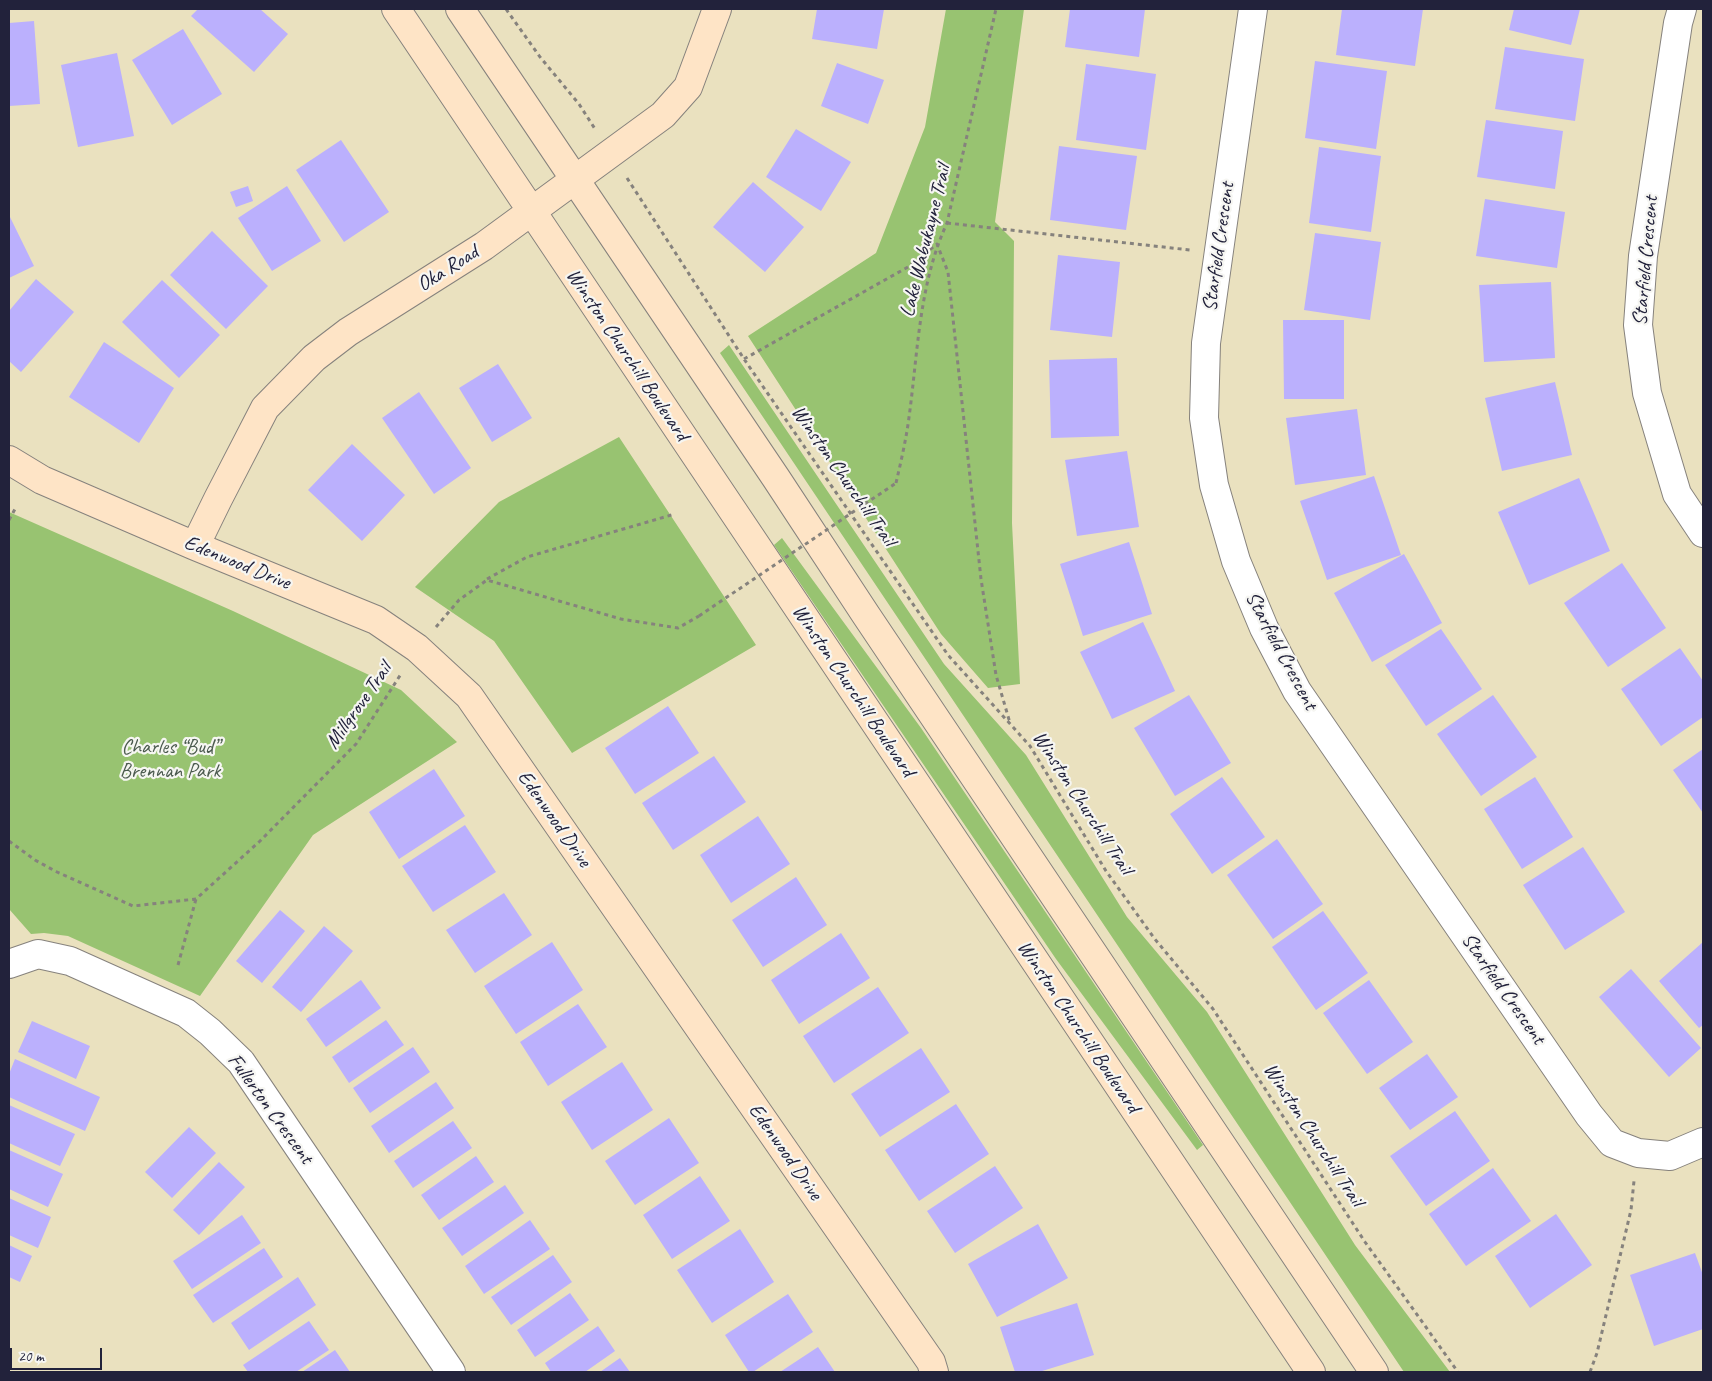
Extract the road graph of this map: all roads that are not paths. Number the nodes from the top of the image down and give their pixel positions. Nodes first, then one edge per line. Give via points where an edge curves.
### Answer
1 (396, 9) edge
2 (460, 9) edge
3 (717, 9) edge
4 (1253, 9) edge
5 (1682, 9) edge
6 (576, 180) junction
7 (532, 212) junction
8 (9, 460) edge
9 (1703, 533) edge
10 (195, 546) junction
11 (9, 964) edge
12 (1703, 1142) edge
13 (451, 1372) edge
14 (934, 1372) edge
15 (1311, 1372) edge
16 (1374, 1372) edge

1 - 7 main road, Winston Churchill Boulevard
2 - 6 main road
3 - 6 main road, Oka Road via 688,87 663,115
4 - 12 street, Starfield Crescent via 1206,343 1204,418 1214,486 1236,561 1264,628 1297,691 1589,1115 1612,1143 1638,1154 1670,1156
5 - 9 street, Starfield Crescent via 1643,256 1638,325 1647,393 1678,494
6 - 7 main road, Oka Road
6 - 16 main road
7 - 10 main road, Oka Road via 348,332 314,358 265,408
7 - 15 main road, Winston Churchill Boulevard
8 - 10 main road, Edenwood Drive via 42,480
10 - 14 main road, Edenwood Drive via 376,620 417,648 468,696 931,1362
11 - 13 street, Fullerton Crescent via 38,954 70,961 186,1013 210,1032 241,1062

